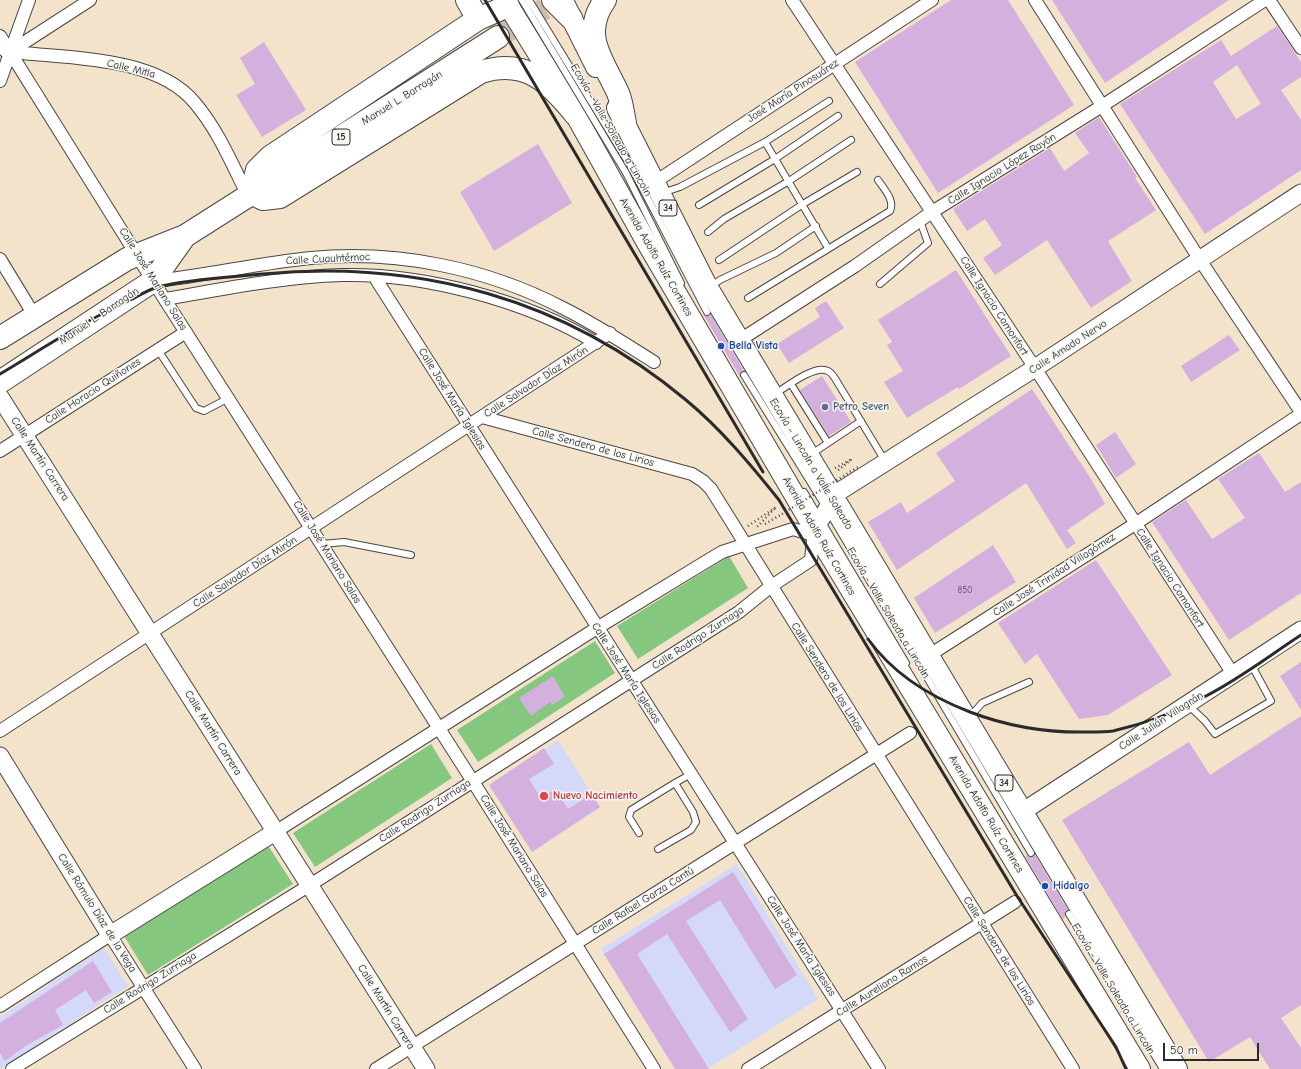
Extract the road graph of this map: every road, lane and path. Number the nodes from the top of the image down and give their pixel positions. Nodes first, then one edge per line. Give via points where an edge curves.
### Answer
1 (29, 0) edge
2 (90, 0) edge
3 (467, 0) edge
4 (529, 0) edge
5 (553, 0) edge
6 (605, 0) edge
7 (792, 0) edge
8 (932, 0) edge
9 (1035, 0) edge
10 (1265, 0) edge
11 (1269, 0) edge
12 (512, 2) edge
13 (567, 9) edge
14 (478, 19) junction
15 (0, 36) edge
16 (498, 37) tunnel mouth
17 (1301, 48) edge
18 (3, 53) edge
19 (833, 64) junction
20 (0, 81) edge
21 (829, 101) dead end
22 (1102, 106) junction
23 (575, 114) junction
24 (838, 116) dead end
25 (625, 123) junction
26 (851, 140) dead end
27 (765, 142) junction
28 (775, 158) junction
29 (858, 172) dead end
30 (878, 180) dead end
31 (788, 181) junction
32 (658, 188) junction
33 (1301, 193) edge
34 (250, 194) junction
35 (803, 204) junction
36 (698, 205) dead end
37 (932, 212) junction
38 (920, 221) junction
39 (816, 226) junction
40 (708, 232) dead end
41 (185, 236) junction
42 (828, 248) junction
43 (137, 255) junction
44 (0, 259) edge
45 (719, 260) dead end
46 (1200, 260) junction
47 (374, 276) junction
48 (153, 281) junction
49 (880, 284) dead end
50 (708, 288) junction
51 (685, 290) dead end
52 (748, 298) dead end
53 (165, 299) junction
54 (695, 311) dead end
55 (707, 312) dead end
56 (34, 315) junction
57 (698, 317) dead end
58 (186, 332) junction
59 (610, 333) junction
60 (0, 338) edge
61 (740, 340) junction
62 (596, 343) junction
63 (158, 350) junction
64 (654, 362) dead end
65 (1035, 368) junction
66 (744, 375) dead end
67 (0, 382) edge
68 (791, 384) junction
69 (772, 396) junction
70 (0, 397) edge
71 (229, 398) junction
72 (1301, 413) edge
73 (482, 417) junction
74 (861, 422) junction
75 (469, 425) junction
76 (25, 435) junction
77 (828, 443) junction
78 (0, 451) edge
79 (808, 456) junction
80 (886, 462) junction
81 (821, 476) junction
82 (801, 486) dead end
83 (822, 518) junction
84 (1135, 524) junction
85 (312, 528) junction
86 (737, 532) junction
87 (322, 544) junction
88 (744, 545) junction
89 (411, 555) dead end
90 (770, 587) junction
91 (597, 628) junction
92 (1301, 630) edge
93 (151, 633) junction
94 (928, 656) junction
95 (1251, 662) junction
96 (910, 669) dead end
97 (1233, 674) junction
98 (632, 680) junction
99 (1029, 682) dead end
100 (1187, 704) junction
101 (967, 721) junction
102 (439, 729) junction
103 (0, 731) edge
104 (910, 733) dead end
105 (875, 754) junction
106 (0, 756) edge
107 (691, 774) junction
108 (472, 780) junction
109 (675, 783) junction
110 (1022, 812) junction
111 (276, 832) junction
112 (639, 833) dead end
113 (735, 843) junction
114 (658, 849) dead end
115 (1031, 853) dead end
116 (310, 885) junction
117 (1014, 902) dead end
118 (1070, 914) dead end
119 (982, 923) junction
120 (110, 935) junction
121 (575, 944) junction
122 (143, 987) junction
123 (0, 1006) edge
124 (842, 1011) junction
125 (411, 1046) junction
126 (12, 1069) edge
127 (195, 1069) edge
128 (376, 1069) edge
129 (426, 1069) edge
130 (654, 1069) edge
131 (748, 1069) edge
132 (879, 1069) edge
133 (1073, 1069) edge
134 (1140, 1069) edge
135 (1163, 1069) edge
136 (1176, 1069) edge

1 - 18 street
2 - 18 street
3 - 14 highway
4 - 55 lane, bridge via 633,170
5 - 13 highway
6 - 25 highway via 596,15 594,36 598,53 618,95
7 - 19 street, Calle Ignacio Comonfort
8 - 19 street, José María Pinosuárez
9 - 22 street
10 - 22 street, Calle Ignacio López Rayón
11 - 17 street
12 - 14 highway
12 - 23 main road, Avenida Adolfo Ruíz Cortines / 34
12 - 51 lane, Ecovía - Valle Soleado a Lincoln, bridge via 626,173
13 - 25 main road, Avenida Adolfo Ruíz Cortines / 34
14 - 34 highway via 270,157 257,170
15 - 18 street, Calle José Mariano Salas
16 - 34 highway, Manuel L. Barragán / 15
18 - 20 street
18 - 34 street, Calle Mitla via 112,63 156,75 181,88 196,103 210,124
18 - 43 street, Calle José Mariano Salas
19 - 32 street, José María Pinosuárez
19 - 37 street, Calle Ignacio Comonfort
21 - 27 lane
22 - 37 street, Calle Ignacio López Rayón
22 - 46 street
23 - 34 highway via 557,92 533,74 510,68 490,69 481,72 280,197 264,199
23 - 83 main road, Avenida Adolfo Ruíz Cortines / 34 via 647,243
24 - 28 lane
25 - 32 main road, Avenida Adolfo Ruíz Cortines / 34
26 - 31 lane
27 - 28 lane
27 - 32 lane via 680,187
28 - 31 lane
28 - 36 lane
29 - 35 lane
30 - 42 lane via 890,199 890,211
31 - 35 lane
31 - 40 lane via 724,219
32 - 50 main road, Avenida Adolfo Ruíz Cortines / 34
33 - 46 street, Calle Amado Nervo
34 - 41 highway, Manuel L. Barragán / 15
35 - 39 lane
35 - 45 lane
37 - 38 street, Calle Ignacio López Rayón
37 - 65 street, Calle Ignacio Comonfort
38 - 49 lane via 928,243
38 - 61 street, Calle Ignacio López Rayón
39 - 42 lane
39 - 50 lane via 776,253
41 - 43 highway, Manuel L. Barragán / 15
41 - 48 highway, Manuel L. Barragán / 15
42 - 52 lane
43 - 48 street, Calle José Mariano Salas
43 - 56 highway, Manuel L. Barragán / 15
44 - 56 street
46 - 65 street, Calle Amado Nervo
46 - 72 street
47 - 53 street, Calle Cuauhtémoc via 342,275 288,279
47 - 62 street, Calle Cuauhtémoc via 426,282 485,296 532,312
47 - 75 street, Calle José María Iglesias
48 - 53 street, Calle José Mariano Salas
48 - 59 street, Calle Cuauhtémoc via 313,258 374,256 403,259 431,263 506,283 564,308
48 - 67 highway, Manuel L. Barragán / 15
50 - 61 main road, Avenida Adolfo Ruíz Cortines / 34
53 - 58 street, Calle José Mariano Salas
54 - 57 lane
56 - 60 highway, Manuel L. Barragán / 15
58 - 63 street, Calle Horacio Quiñones
58 - 71 street, Calle José Mariano Salas
59 - 62 street, Calle Salvador Díaz Mirón
59 - 64 street, Calle Cuauhtémoc
61 - 69 main road, Avenida Adolfo Ruíz Cortines / 34
62 - 73 street, Calle Salvador Díaz Mirón
63 - 71 lane via 196,408 204,411
63 - 76 street, Calle Horacio Quiñones
65 - 80 street, Calle Amado Nervo
65 - 84 street, Calle Ignacio Comonfort
66 - 83 lane, Ecovía - Lincoln a Valle Soleado
68 - 69 lane
68 - 74 lane via 815,370 828,371
68 - 77 lane
69 - 79 main road, Avenida Adolfo Ruíz Cortines / 34
70 - 76 street, Calle Martín Carrera
71 - 85 street, Calle José Mariano Salas
72 - 84 street, Calle José Trinidad Villagómez
73 - 75 street, Calle Salvador Díaz Mirón
73 - 86 street, Calle Sendero de los Lirios via 692,474 711,489
74 - 77 lane
74 - 80 lane
75 - 85 street, Calle Salvador Díaz Mirón
75 - 91 street, Calle José María Iglesias
76 - 78 street, Calle Horacio Quiñones
76 - 93 street, Calle Martín Carrera
77 - 79 lane
79 - 81 main road, Avenida Adolfo Ruíz Cortines / 34
80 - 83 street, Calle Amado Nervo
81 - 83 main road, Avenida Adolfo Ruíz Cortines / 34
81 - 86 path, bridge via 852,459 832,476 858,467 754,530 776,507
82 - 83 lane, Ecovía - Valle Soleado a Lincoln
83 - 88 street
83 - 90 street, Calle Rodrigo Zurriaga via 811,560
83 - 94 main road, Avenida Adolfo Ruíz Cortines / 34
83 - 96 lane, Ecovía - Valle Soleado a Lincoln
83 - 115 lane, Ecovía - Lincoln a Valle Soleado
83 - 134 main road, Avenida Adolfo Ruíz Cortines / 34 via 904,680
84 - 94 street, Calle José Trinidad Villagómez
84 - 97 street, Calle Ignacio Comonfort
85 - 87 street, Calle José Mariano Salas
85 - 93 street, Calle Salvador Díaz Mirón
86 - 88 street, Calle Sendero de los Lirios
87 - 89 lane via 344,542
87 - 102 street, Calle José Mariano Salas
88 - 90 street, Calle Sendero de los Lirios
88 - 91 street via 712,558
90 - 98 street, Calle Rodrigo Zurriaga via 739,612
90 - 105 street, Calle Sendero de los Lirios
91 - 98 street, Calle José María Iglesias
91 - 102 street
92 - 95 street, Calle Julián Villagrán
93 - 103 street, Calle Salvador Díaz Mirón
93 - 111 street, Calle Martín Carrera
94 - 101 main road, Avenida Adolfo Ruíz Cortines / 34
95 - 97 street, Calle Julián Villagrán
95 - 100 lane via 1271,701 1214,734 1205,721
97 - 100 street, Calle Julián Villagrán
98 - 107 street, Calle José María Iglesias
98 - 108 street, Calle Rodrigo Zurriaga
99 - 101 lane via 982,703
100 - 110 street, Calle Julián Villagrán
101 - 110 main road, Avenida Adolfo Ruíz Cortines / 34
102 - 108 street, Calle José Mariano Salas
102 - 111 street
104 - 105 street, Calle Rafael Garza Cantú
105 - 113 street, Calle Rafael Garza Cantú
105 - 119 street, Calle Sendero de los Lirios
106 - 120 street, Calle Rómulo Díaz de la Vega
107 - 109 lane
107 - 113 street, Calle José María Iglesias
108 - 116 street, Calle Rodrigo Zurriaga
108 - 121 street, Calle José Mariano Salas
109 - 112 lane via 631,810 629,817
109 - 114 lane via 693,812 696,822 691,830
110 - 136 main road, Avenida Adolfo Ruíz Cortines / 34
111 - 116 street, Calle Martín Carrera
111 - 120 street
113 - 121 street, Calle Rafael Garza Cantú
113 - 124 street, Calle José María Iglesias
116 - 122 street, Calle Rodrigo Zurriaga
116 - 125 street, Calle Martín Carrera
117 - 119 street, Calle Aureliano Ramos
118 - 135 lane
119 - 124 street, Calle Aureliano Ramos
119 - 133 street, Calle Sendero de los Lirios
120 - 122 street, Calle Rómulo Díaz de la Vega
120 - 123 street
121 - 125 street, Calle Rafael Garza Cantú
121 - 130 street, Calle José Mariano Salas
122 - 126 street, Calle Rodrigo Zurriaga
122 - 127 street, Calle Rómulo Díaz de la Vega
124 - 131 street, Calle Aureliano Ramos
124 - 132 street, Calle José María Iglesias
125 - 128 street, Calle Rafael Garza Cantú
125 - 129 street, Calle Martín Carrera

